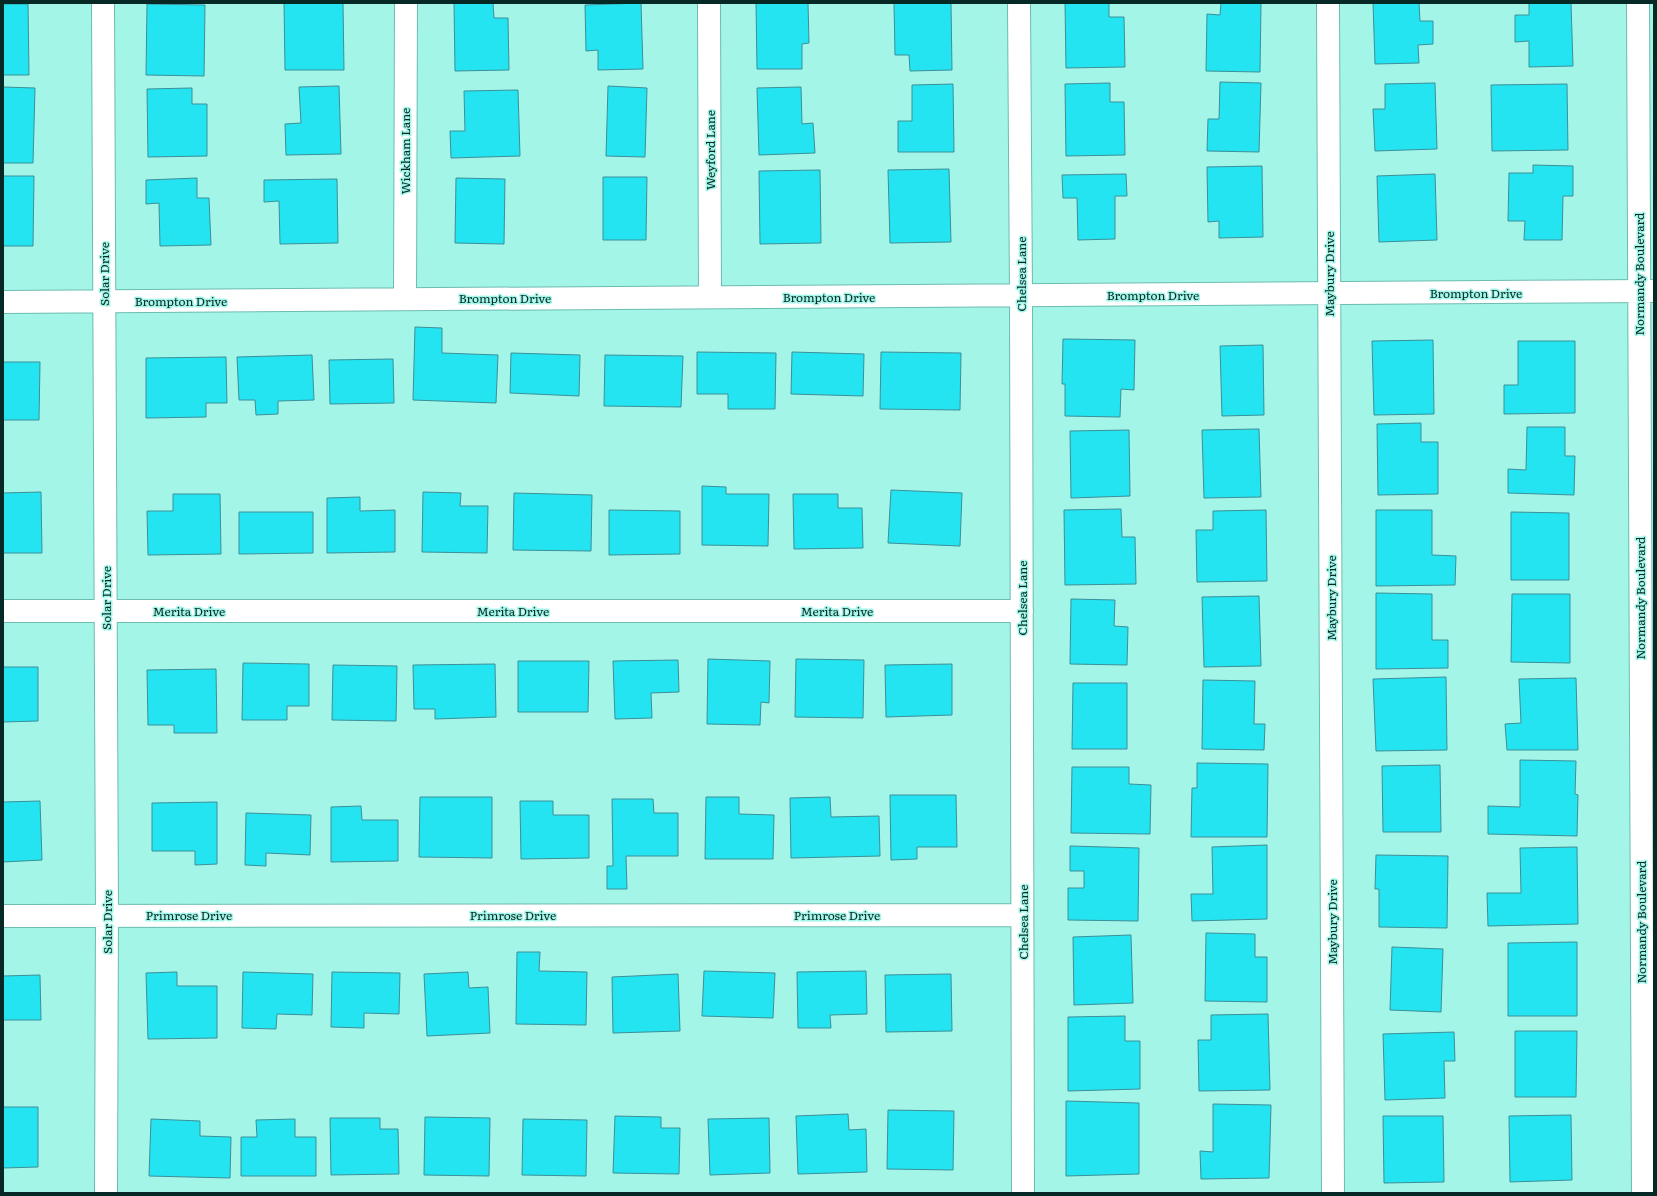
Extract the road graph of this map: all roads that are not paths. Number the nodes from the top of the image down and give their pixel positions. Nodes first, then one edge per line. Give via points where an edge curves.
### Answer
1 (103, 3) edge
2 (406, 3) edge
3 (709, 3) edge
4 (1019, 3) edge
5 (1328, 3) edge
6 (1638, 3) edge
7 (1646, 291) edge
8 (1329, 294) junction
9 (1021, 295) junction
10 (710, 297) junction
11 (405, 299) junction
12 (3, 302) edge
13 (104, 302) junction
14 (3, 611) edge
15 (106, 611) junction
16 (1022, 611) junction
17 (107, 915) junction
18 (1022, 915) junction
19 (3, 916) edge
20 (106, 1193) edge
21 (1023, 1193) edge
22 (1333, 1193) edge
23 (1642, 1193) edge

1 - 13 street, Solar Drive
2 - 11 street, Wickham Lane
3 - 10 street, Weyford Lane
4 - 9 street, Chelsea Lane
5 - 8 street, Maybury Drive
6 - 7 street, Normandy Boulevard
7 - 8 street, Brompton Drive
7 - 23 street, Normandy Boulevard
8 - 9 street, Brompton Drive
8 - 22 street, Maybury Drive
9 - 10 street, Brompton Drive
9 - 16 street, Chelsea Lane
10 - 11 street, Brompton Drive
11 - 13 street, Brompton Drive
12 - 13 street, Brompton Drive
13 - 15 street, Solar Drive
14 - 15 street, Merita Drive
15 - 16 street, Merita Drive
15 - 17 street, Solar Drive
16 - 18 street, Chelsea Lane
17 - 18 street, Primrose Drive
17 - 19 street, Primrose Drive
17 - 20 street, Solar Drive
18 - 21 street, Chelsea Lane

